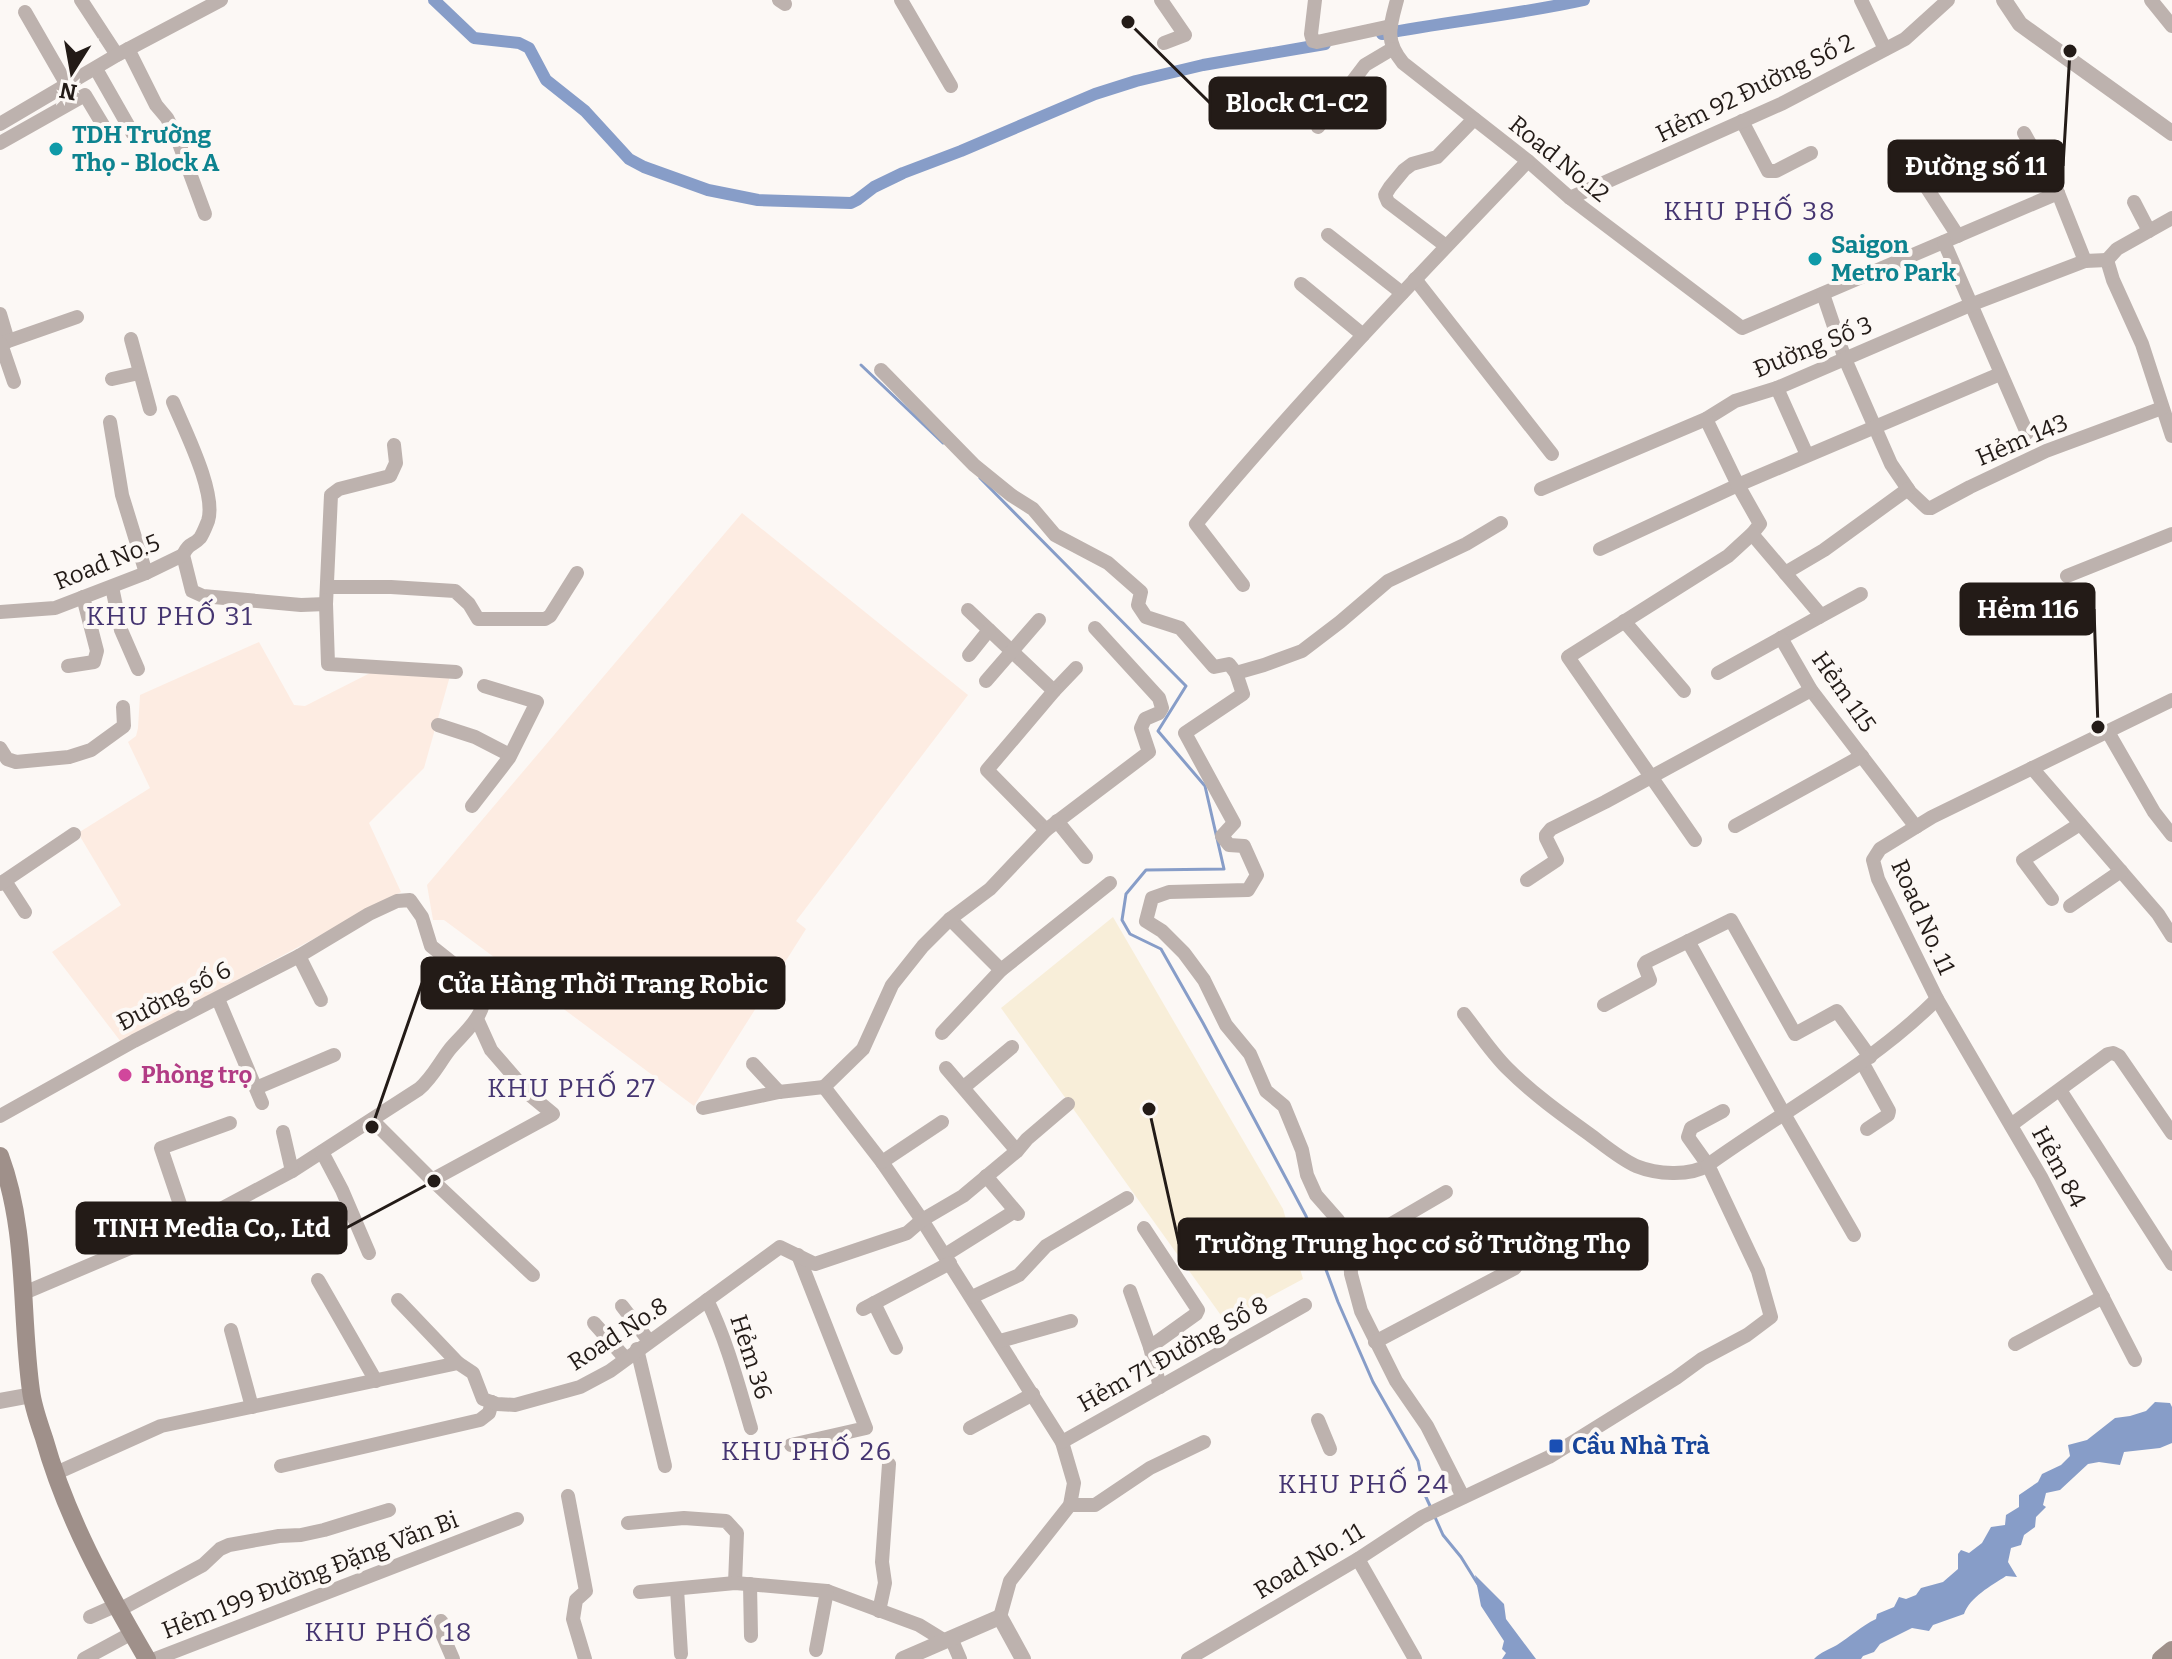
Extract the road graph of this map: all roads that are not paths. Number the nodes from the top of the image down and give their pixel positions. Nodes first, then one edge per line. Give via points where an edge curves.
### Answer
1 (81, 0) edge
2 (221, 0) edge
3 (901, 0) edge
4 (1161, 0) edge
5 (1315, 0) edge
6 (1397, 0) edge
7 (1861, 0) edge
8 (1948, 0) edge
9 (2004, 0) edge
10 (2153, 0) edge
11 (25, 12) dead end
12 (2172, 26) edge
13 (1390, 28) junction
14 (1164, 43) dead end
15 (1392, 49) junction
16 (1885, 49) junction
17 (123, 52) junction
18 (96, 69) junction
19 (67, 85) junction
20 (951, 86) dead end
21 (1474, 119) junction
22 (1742, 121) junction
23 (0, 124) edge
24 (1318, 127) dead end
25 (106, 130) dead end
26 (2024, 133) dead end
27 (2172, 133) edge
28 (133, 134) dead end
29 (0, 143) edge
30 (1811, 153) dead end
31 (1528, 161) junction
32 (1923, 182) dead end
33 (2058, 193) junction
34 (1570, 198) junction
35 (2134, 202) dead end
36 (205, 214) dead end
37 (2172, 218) edge
38 (2149, 231) junction
39 (1328, 235) dead end
40 (1951, 239) junction
41 (1446, 246) junction
42 (2107, 260) junction
43 (2085, 261) junction
44 (1415, 279) junction
45 (1301, 284) dead end
46 (1402, 293) junction
47 (1823, 294) junction
48 (1970, 305) junction
49 (0, 314) edge
50 (77, 317) dead end
51 (1363, 335) junction
52 (131, 339) dead end
53 (3, 343) edge
54 (1845, 359) junction
55 (881, 370) dead end
56 (139, 373) junction
57 (2000, 374) junction
58 (112, 379) dead end
59 (14, 382) dead end
60 (1777, 388) junction
61 (173, 402) dead end
62 (2162, 408) junction
63 (150, 409) dead end
64 (1706, 419) junction
65 (110, 422) dead end
66 (1875, 427) junction
67 (2027, 433) dead end
68 (2172, 436) edge
69 (394, 445) dead end
70 (1552, 454) dead end
71 (1807, 455) junction
72 (1738, 485) junction
73 (1541, 489) dead end
74 (1908, 489) junction
75 (1501, 523) dead end
76 (1752, 534) junction
77 (2172, 534) edge
78 (1600, 549) dead end
79 (183, 555) junction
80 (146, 573) junction
81 (577, 573) dead end
82 (1785, 573) junction
83 (2067, 576) dead end
84 (1243, 585) dead end
85 (112, 587) junction
86 (327, 587) junction
87 (1861, 594) dead end
88 (83, 597) junction
89 (326, 604) junction
90 (968, 610) dead end
91 (0, 612) edge
92 (1819, 617) junction
93 (1039, 620) dead end
94 (1624, 621) junction
95 (1095, 628) dead end
96 (989, 630) junction
97 (1781, 638) junction
98 (1013, 652) junction
99 (969, 655) dead end
100 (68, 666) dead end
101 (1076, 668) dead end
102 (138, 669) dead end
103 (456, 672) dead end
104 (1236, 673) junction
105 (1718, 673) dead end
106 (986, 681) dead end
107 (484, 686) dead end
108 (1811, 690) junction
109 (1054, 691) junction
110 (1684, 691) dead end
111 (2172, 700) edge
112 (123, 707) dead end
113 (438, 725) dead end
114 (2108, 732) junction
115 (0, 748) edge
116 (510, 755) junction
117 (1862, 756) junction
118 (2032, 768) junction
119 (1651, 777) junction
120 (472, 806) dead end
121 (2080, 824) junction
122 (1052, 825) junction
123 (1735, 826) dead end
124 (1916, 827) junction
125 (74, 834) dead end
126 (2172, 835) edge
127 (1695, 840) dead end
128 (1086, 857) dead end
129 (2121, 871) junction
130 (1527, 880) dead end
131 (2, 882) edge
132 (1110, 883) dead end
133 (2052, 899) dead end
134 (2070, 906) dead end
135 (25, 912) dead end
136 (950, 919) junction
137 (2172, 936) edge
138 (1688, 941) junction
139 (299, 956) junction
140 (1001, 970) junction
141 (218, 999) junction
142 (1937, 999) junction
143 (321, 1000) dead end
144 (1604, 1005) dead end
145 (1464, 1014) dead end
146 (477, 1019) junction
147 (942, 1033) dead end
148 (1012, 1047) dead end
149 (334, 1055) dead end
150 (1866, 1060) junction
151 (753, 1064) dead end
152 (946, 1068) dead end
153 (824, 1087) junction
154 (964, 1087) junction
155 (256, 1088) junction
156 (2060, 1090) junction
157 (779, 1092) junction
158 (262, 1103) dead end
159 (1068, 1104) dead end
160 (703, 1108) dead end
161 (1723, 1111) dead end
162 (1784, 1114) junction
163 (0, 1116) edge
164 (372, 1120) junction
165 (942, 1122) dead end
166 (230, 1123) dead end
167 (2011, 1125) junction
168 (1867, 1129) dead end
169 (283, 1132) dead end
170 (2172, 1133) edge
171 (1017, 1151) junction
172 (322, 1152) junction
173 (0, 1156) edge
174 (882, 1162) junction
175 (1708, 1165) junction
176 (292, 1171) junction
177 (986, 1176) junction
178 (432, 1180) junction
179 (1446, 1192) dead end
180 (1127, 1198) dead end
181 (922, 1220) junction
182 (187, 1225) junction
183 (1144, 1228) dead end
184 (1854, 1235) dead end
185 (1350, 1248) junction
186 (369, 1253) dead end
187 (798, 1255) junction
188 (947, 1259) junction
189 (2172, 1264) edge
190 (1515, 1268) dead end
191 (533, 1275) dead end
192 (318, 1280) dead end
193 (1130, 1291) dead end
194 (24, 1293) junction
195 (972, 1297) junction
196 (2103, 1297) junction
197 (398, 1300) dead end
198 (707, 1300) junction
199 (1305, 1305) dead end
200 (622, 1306) dead end
201 (1071, 1321) dead end
202 (594, 1323) dead end
203 (231, 1330) dead end
204 (1000, 1341) junction
205 (1375, 1342) junction
206 (2015, 1344) dead end
207 (1150, 1347) junction
208 (896, 1348) dead end
209 (637, 1349) junction
210 (2135, 1360) dead end
211 (458, 1363) junction
212 (376, 1381) junction
213 (1160, 1387) junction
214 (1033, 1394) junction
215 (32, 1395) junction
216 (0, 1401) edge
217 (492, 1402) junction
218 (252, 1407) junction
219 (1318, 1420) dead end
220 (751, 1428) dead end
221 (970, 1428) dead end
222 (1062, 1442) junction
223 (1204, 1442) dead end
224 (791, 1445) dead end
225 (1330, 1449) dead end
226 (889, 1464) dead end
227 (281, 1466) dead end
228 (665, 1466) dead end
229 (54, 1474) junction
230 (568, 1496) dead end
231 (1461, 1498) junction
232 (1070, 1505) junction
233 (389, 1510) dead end
234 (517, 1519) dead end
235 (628, 1523) dead end
236 (1358, 1559) junction
237 (743, 1583) junction
238 (677, 1589) junction
239 (827, 1591) junction
240 (640, 1592) dead end
241 (118, 1607) junction
242 (879, 1611) junction
243 (90, 1617) dead end
244 (1000, 1617) junction
245 (441, 1621) dead end
246 (132, 1633) junction
247 (751, 1636) dead end
248 (948, 1640) junction
249 (816, 1650) dead end
250 (2172, 1650) edge
251 (681, 1654) dead end
252 (84, 1659) edge
253 (147, 1659) edge
254 (155, 1659) edge
255 (453, 1659) edge
256 (585, 1659) edge
257 (903, 1659) edge
258 (960, 1659) edge
259 (1023, 1659) edge
260 (1188, 1659) edge
261 (1415, 1659) edge
262 (2161, 1659) edge

1 - 17 street
2 - 17 street
3 - 20 street
4 - 14 street via 1185,35
5 - 13 street via 1313,41
6 - 13 street
7 - 16 street
8 - 16 street, Hẻm 92 Đường Số 2 via 1905,39
9 - 27 street via 2020,24
10 - 12 street
11 - 19 street
13 - 15 street
15 - 21 street, Road No.12
15 - 24 street via 1365,65
16 - 22 street, Hẻm 92 Đường Số 2
17 - 18 street
17 - 36 street via 167,118
18 - 19 street
18 - 28 street
19 - 23 street
21 - 31 street, Road No.12
21 - 41 street via 1437,157 1404,170 1385,195
22 - 30 street via 1768,171
22 - 34 street, Hẻm 92 Đường Số 2
25 - 29 street via 85,95
26 - 33 street
31 - 34 street, Road No.12
31 - 41 street
32 - 40 street
33 - 40 street
33 - 43 street
34 - 47 street, Road No.12 via 1742,328
35 - 38 street
37 - 38 street
38 - 42 street
39 - 46 street
40 - 47 street
40 - 48 street
41 - 44 street
42 - 43 street, Đường Số 3
42 - 62 street
43 - 48 street, Đường Số 3
44 - 46 street
44 - 70 street
45 - 51 street
46 - 51 street
47 - 54 street
48 - 54 street, Đường Số 3
48 - 57 street
49 - 53 street
50 - 53 street
51 - 84 street via 1196,524
52 - 56 street
53 - 59 street
54 - 60 street, Đường Số 3
54 - 66 street
55 - 104 street via 974,465 1033,509 1055,535 1108,563 1141,592 1138,605 1146,617 1180,628 1214,667 1229,664
56 - 58 street
56 - 63 street
57 - 66 street
57 - 67 street
60 - 64 street, Đường Số 3 via 1735,401
60 - 71 street
61 - 79 street via 206,484 209,505 200,537
62 - 68 street
62 - 74 street, Hẻm 143 via 2046,451 1931,508
64 - 72 street
64 - 73 street, Đường Số 3
65 - 80 street via 122,495
66 - 71 street
66 - 74 street
69 - 86 street via 396,463 390,476 331,495
71 - 72 street
72 - 76 street via 1760,524
72 - 78 street
74 - 82 street
75 - 104 street via 1388,581 1302,651
76 - 82 street
76 - 94 street via 1728,556
77 - 83 street
79 - 80 street, Road No.5
79 - 89 street via 192,591 203,596
80 - 85 street, Road No.5
81 - 86 street via 545,619 478,619 455,591
82 - 92 street
85 - 88 street, Road No.5
85 - 102 street via 121,630
86 - 89 street
87 - 92 street
88 - 91 street, Road No.5 via 55,608
88 - 100 street via 97,659
89 - 103 street via 328,664
90 - 96 street
92 - 97 street
93 - 98 street
94 - 110 street
94 - 119 street via 1568,657
95 - 122 street via 1159,698 1162,708 1141,728 1146,756
96 - 98 street
96 - 99 street
97 - 105 street, Hẻm 115
97 - 108 street, Hẻm 115
98 - 106 street
98 - 109 street
101 - 109 street
104 - 185 street via 1243,694 1185,733 1234,823 1222,836 1229,845 1244,846 1257,875 1248,890 1169,892 1152,898 1146,921 1184,953 1226,1025 1250,1054 1266,1091 1284,1106 1316,1195 1338,1220
107 - 116 street via 537,702
108 - 117 street, Hẻm 115
108 - 119 street
109 - 122 street via 987,770
111 - 114 street, Road No. 11
112 - 115 street via 124,726 91,750 16,762
113 - 116 street
114 - 118 street, Road No. 11
114 - 126 street
116 - 120 street
117 - 123 street
117 - 124 street, Hẻm 115
118 - 121 street
118 - 124 street, Road No. 11
119 - 127 street
119 - 130 street via 1548,831 1557,860
121 - 129 street
121 - 133 street via 2023,860
122 - 128 street
122 - 136 street via 990,889
124 - 142 street, Road No. 11 via 1880,849 1873,860
125 - 131 street
129 - 134 street
129 - 137 street
131 - 135 street
132 - 140 street
136 - 140 street
136 - 153 street via 892,985 863,1049
138 - 144 street via 1646,962 1650,980
138 - 150 street via 1731,920 1795,1034 1837,1011
138 - 162 street
139 - 141 street, Đường số 6
139 - 143 street
139 - 146 street, Đường số 6 via 369,914 410,900 431,946 480,985 484,997
140 - 147 street
141 - 155 street
141 - 163 street, Đường số 6
142 - 150 street, Road No. 11
142 - 167 street, Hẻm 84
145 - 175 street via 1506,1067 1619,1156 1647,1170 1665,1172 1695,1172
146 - 164 street via 430,1080
146 - 178 street via 491,1050 553,1114
148 - 154 street
149 - 155 street
150 - 162 street, Road No. 11
150 - 168 street via 1889,1111
151 - 157 street
152 - 154 street
153 - 157 street
153 - 174 street
154 - 171 street
155 - 158 street
156 - 167 street
156 - 170 street via 2113,1053
156 - 189 street
157 - 160 street
159 - 171 street, Road No.8
161 - 175 street via 1689,1132
162 - 175 street, Road No. 11
162 - 184 street
164 - 172 street
164 - 178 street
165 - 174 street
166 - 182 street via 161,1148
167 - 196 street, Hẻm 84
169 - 176 street
171 - 177 street, Road No.8
172 - 176 street
172 - 186 street
173 - 194 main road via 20,1243
174 - 181 street
175 - 231 street, Road No. 11 via 1758,1271 1771,1317 1549,1457
176 - 182 street
177 - 181 street, Road No.8
177 - 188 street via 1016,1212
178 - 191 street
179 - 185 street
180 - 195 street via 1046,1246 1019,1275
181 - 187 street, Road No.8 via 907,1233 815,1264
181 - 188 street
182 - 194 street
183 - 207 street via 1198,1310
185 - 205 street via 1351,1274
187 - 198 street, Road No.8 via 780,1247
187 - 224 street via 866,1428
188 - 195 street
188 - 208 street via 868,1306
190 - 205 street
192 - 212 street
193 - 207 street
194 - 215 main road
195 - 204 street
196 - 206 street
196 - 210 street, Hẻm 84
197 - 211 street
198 - 209 street, Road No.8
198 - 220 street, Hẻm 36 via 730,1354
199 - 213 street, Hẻm 71 Đường Số 8
200 - 209 street
201 - 204 street
202 - 209 street
203 - 218 street
204 - 214 street
205 - 231 street via 1427,1426
207 - 213 street
209 - 217 street, Road No.8 via 580,1387 515,1405
209 - 228 street
211 - 212 street
211 - 217 street via 473,1373 483,1399
212 - 218 street
213 - 222 street, Hẻm 71 Đường Số 8
214 - 221 street
214 - 222 street
215 - 216 street
215 - 229 main road
217 - 227 street via 480,1420
218 - 229 street via 161,1426
219 - 225 street
222 - 232 street via 1074,1483
223 - 232 street via 1150,1468 1095,1505
226 - 242 street via 885,1583
229 - 241 main road
230 - 256 street via 586,1591 576,1600 573,1619
231 - 236 street, Road No. 11
232 - 244 street via 1010,1581
233 - 241 street via 301,1535 229,1545 203,1565
234 - 254 street, Hẻm 199 Đường Đặng Văn Bi
235 - 237 street via 726,1521 737,1533
236 - 260 street, Road No. 11
236 - 261 street
237 - 238 street
237 - 239 street
237 - 247 street
238 - 240 street
238 - 251 street
239 - 242 street
239 - 249 street
241 - 243 street
241 - 246 main road
242 - 248 street
244 - 248 street
244 - 259 street
245 - 255 street
246 - 252 street
246 - 253 main road
248 - 257 street
248 - 258 street
250 - 262 main road

